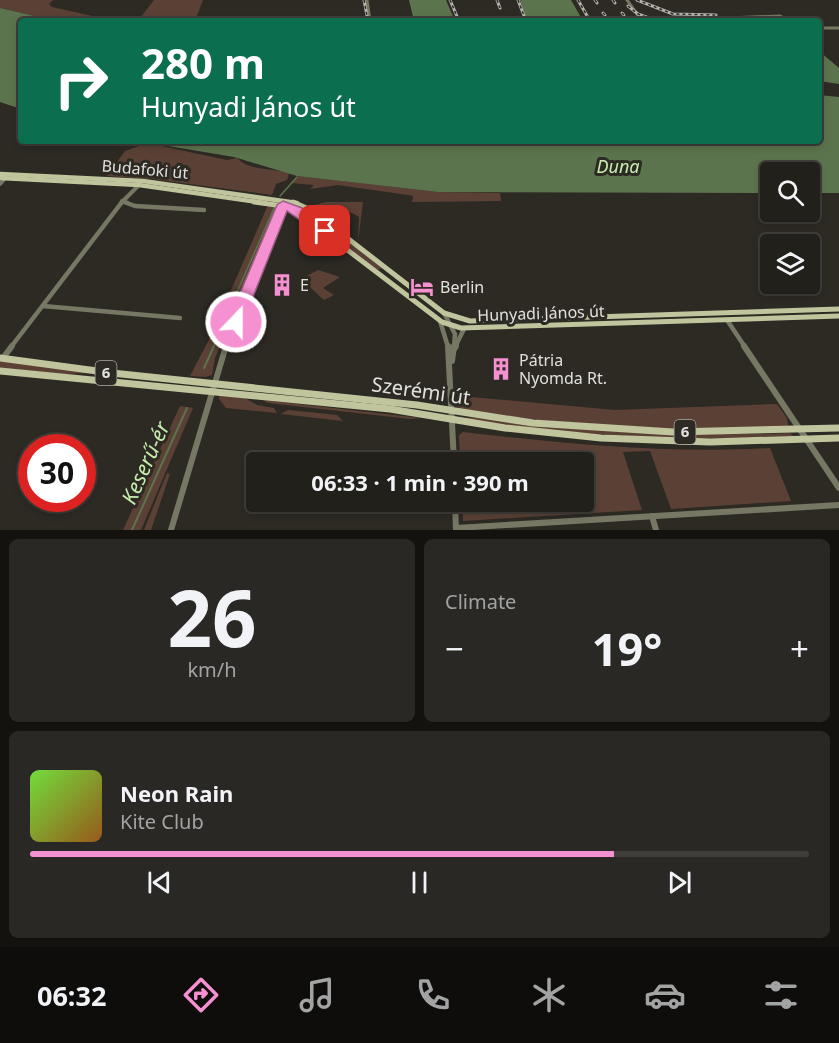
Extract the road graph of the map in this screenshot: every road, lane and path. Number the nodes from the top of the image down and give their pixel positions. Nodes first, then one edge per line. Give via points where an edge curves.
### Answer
1 (367, 0) edge
2 (627, 0) edge
3 (370, 18) edge
4 (640, 18) edge
5 (730, 18) edge
6 (784, 18) edge
7 (822, 28) edge
8 (839, 28) edge
9 (44, 175) junction
10 (3, 176) edge
11 (39, 180) junction
12 (141, 183) junction
13 (0, 184) edge
14 (123, 201) junction
15 (285, 202) junction
16 (204, 210) dead end
17 (386, 268) junction
18 (378, 273) junction
19 (400, 279) junction
20 (393, 284) junction
21 (43, 306) junction
22 (839, 309) edge
23 (822, 310) junction
24 (444, 313) junction
25 (723, 313) junction
26 (683, 315) junction
27 (826, 316) junction
28 (839, 316) edge
29 (180, 318) dead end
30 (438, 319) junction
31 (623, 320) junction
32 (728, 320) junction
33 (470, 321) junction
34 (697, 321) junction
35 (560, 322) junction
36 (672, 322) junction
37 (454, 328) junction
38 (464, 329) junction
39 (448, 343) junction
40 (455, 349) junction
41 (1, 358) edge
42 (0, 371) edge
43 (450, 374) junction
44 (212, 388) junction
45 (452, 415) junction
46 (839, 428) edge
47 (800, 429) junction
48 (839, 438) edge
49 (807, 439) junction
50 (454, 452) edge
51 (839, 488) edge
52 (839, 505) edge
53 (455, 512) edge
54 (652, 516) junction
55 (456, 529) edge
56 (171, 530) edge
57 (656, 530) edge

1 - 3 street
2 - 4 street
5 - 6 street
7 - 8 street
9 - 10 main road, Budafoki út
9 - 11 main road
9 - 12 main road, Budafoki út
10 - 11 main road, Budafoki út
10 - 13 street
11 - 12 main road, Budafoki út
12 - 14 street
12 - 15 main road, Budafoki út
14 - 16 street via 135,206
14 - 21 street
15 - 17 main road, Hunyadi János út via 311,210
15 - 18 main road, Hunyadi János út
15 - 44 street
17 - 18 main road
17 - 19 main road, Hunyadi János út
18 - 20 main road, Hunyadi János út
19 - 20 main road
19 - 24 main road, Hunyadi János út
20 - 30 main road, Hunyadi János út
21 - 29 street
21 - 41 street
22 - 23 main road, Hunyadi János út
23 - 25 main road, Hunyadi János út
23 - 27 main road
24 - 33 main road, Hunyadi János út
24 - 37 street
25 - 26 main road, Hunyadi János út
25 - 32 main road
26 - 31 main road, Hunyadi János út
26 - 34 main road
26 - 36 main road
27 - 28 main road, Hunyadi János út
27 - 32 main road, Hunyadi János út
30 - 37 main road, Hunyadi János út
30 - 39 street
31 - 35 main road, Hunyadi János út
31 - 36 main road, Hunyadi János út
32 - 34 main road, Hunyadi János út
32 - 47 street
33 - 35 main road, Hunyadi János út
33 - 37 main road
34 - 36 main road, Hunyadi János út
35 - 38 main road, Hunyadi János út
37 - 38 main road, Hunyadi János út
37 - 39 street
37 - 40 street
38 - 40 street
39 - 43 street
40 - 43 street
41 - 44 main road, Szerémi út / 6
42 - 44 main road, Szerémi út / 6
43 - 45 street
44 - 45 main road, Szerémi út / 6
44 - 56 street
45 - 47 main road, Szerémi út / 6 via 647,431
45 - 49 main road, Szerémi út / 6 via 601,438 710,442
45 - 50 street
46 - 47 main road, Szerémi út / 6
47 - 49 street
48 - 49 main road, Szerémi út / 6
49 - 51 street
52 - 54 street
53 - 55 street
54 - 55 street
54 - 57 street

